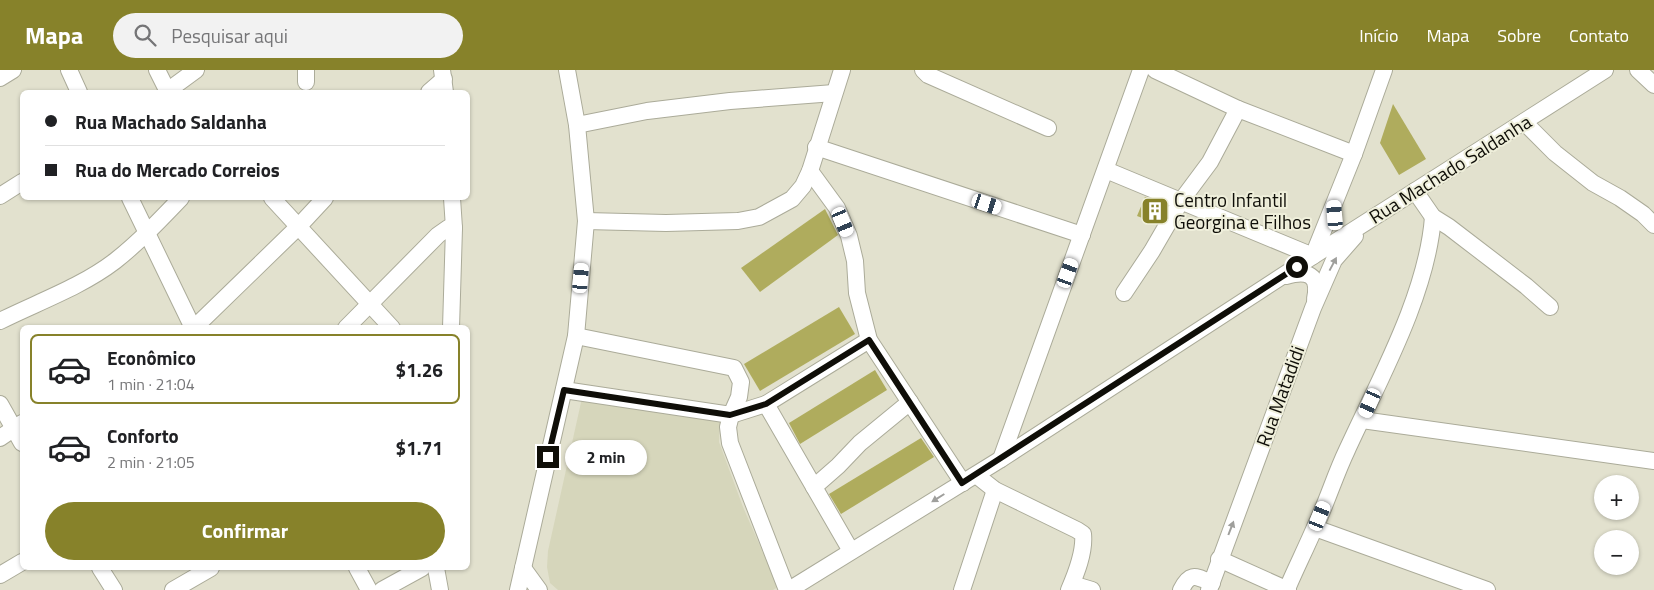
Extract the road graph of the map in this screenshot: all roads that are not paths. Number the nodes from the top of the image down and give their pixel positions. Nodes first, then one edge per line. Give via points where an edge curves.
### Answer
1 (13, 70) edge
2 (69, 70) edge
3 (157, 70) edge
4 (196, 70) edge
5 (567, 70) edge
6 (842, 70) edge
7 (923, 70) edge
8 (1141, 70) edge
9 (1155, 70) edge
10 (1384, 70) edge
11 (1605, 70) edge
12 (1638, 70) edge
13 (0, 78) edge
14 (444, 81) edge
15 (1654, 85) edge
16 (78, 90) edge
17 (166, 90) edge
18 (170, 90) edge
19 (432, 90) edge
20 (834, 93) junction
21 (1238, 109) junction
22 (1524, 122) junction
23 (577, 125) junction
24 (1048, 128) dead end
25 (816, 147) junction
26 (1354, 154) junction
27 (1106, 170) junction
28 (810, 171) junction
29 (20, 183) edge
30 (1415, 191) junction
31 (0, 196) edge
32 (131, 200) edge
33 (179, 200) edge
34 (274, 200) edge
35 (323, 200) edge
36 (452, 200) edge
37 (1181, 201) junction
38 (1334, 203) junction
39 (1376, 216) junction
40 (1433, 217) junction
41 (586, 221) junction
42 (1654, 225) edge
43 (298, 227) junction
44 (454, 228) junction
45 (148, 233) junction
46 (1082, 235) junction
47 (1313, 256) junction
48 (1281, 277) junction
49 (1124, 293) dead end
50 (370, 304) junction
51 (1550, 307) dead end
52 (1313, 308) junction
53 (0, 321) edge
54 (192, 325) edge
55 (196, 325) edge
56 (349, 325) edge
57 (389, 325) edge
58 (451, 325) edge
59 (576, 336) junction
60 (869, 340) junction
61 (564, 390) junction
62 (910, 402) junction
63 (0, 404) edge
64 (766, 404) junction
65 (730, 415) junction
66 (1362, 420) junction
67 (12, 430) edge
68 (20, 440) edge
69 (1001, 459) junction
70 (1654, 461) edge
71 (969, 479) junction
72 (814, 487) junction
73 (995, 490) junction
74 (1315, 528) junction
75 (851, 551) junction
76 (1219, 559) junction
77 (20, 563) edge
78 (523, 568) junction
79 (101, 570) edge
80 (207, 570) edge
81 (358, 570) edge
82 (418, 570) edge
83 (436, 570) edge
84 (0, 575) edge
85 (1210, 586) edge
86 (1070, 587) edge
87 (114, 590) edge
88 (173, 590) edge
89 (368, 590) edge
90 (382, 590) edge
91 (440, 590) edge
92 (518, 590) edge
93 (539, 590) edge
94 (788, 590) edge
95 (962, 590) edge
96 (1092, 590) edge
97 (1181, 590) edge
98 (1288, 590) edge
99 (1488, 590) edge

1 - 13 street
2 - 16 street
3 - 17 street
4 - 18 street
5 - 23 street
6 - 20 street
7 - 24 street
8 - 27 street
9 - 21 street
10 - 26 street
11 - 22 street, Rua Machado Saldanha
12 - 15 street
14 - 19 street
20 - 23 street via 730,101
20 - 25 street
21 - 26 street
21 - 37 street via 1210,162
22 - 30 street, Rua Machado Saldanha
22 - 42 street via 1585,177 1620,198
23 - 41 street
25 - 28 street
25 - 46 street
26 - 38 street
27 - 37 street
27 - 46 street
28 - 41 street via 792,199 760,216 738,221
28 - 60 street via 837,208 849,236 857,293
29 - 31 street
30 - 39 street, Rua Machado Saldanha
30 - 40 street
32 - 45 street
33 - 45 street
34 - 43 street
35 - 43 street
36 - 44 street
37 - 47 street
37 - 49 street
38 - 39 street via 1340,224 1349,228
38 - 47 street
39 - 47 street, Rua Machado Saldanha
52 -> 39 street, Rua Matadidi via 1334,260
40 - 51 street
40 - 66 street via 1432,233 1409,312
41 - 59 street
43 - 50 street
43 - 55 street
44 - 50 street via 438,235
44 - 58 street
45 - 53 street via 90,278
45 - 54 street
46 - 69 street
47 - 48 street, Rua Machado Saldanha
48 - 52 street via 1299,272 1314,279
48 - 69 street, Rua Machado Saldanha
50 - 56 street
50 - 57 street
76 -> 52 street, Rua Matadidi
59 - 61 street
59 - 65 street via 734,368 741,382 739,397
60 - 62 street
60 - 64 street
61 - 65 street
61 - 78 street
62 - 71 street
62 - 72 street
63 - 67 street
64 - 65 street
64 - 72 street
65 - 94 street via 730,443
66 - 70 street
66 - 74 street
67 - 68 street
69 - 71 street, Rua Machado Saldanha
71 - 73 street
71 -> 75 street, Rua Machado Saldanha
72 - 75 street
73 - 86 street via 1083,534 1084,541
73 - 95 street
74 - 98 street
74 - 99 street
75 - 94 street, Rua Machado Saldanha
76 - 85 street, Rua Matadidi
76 - 98 street
77 - 84 street
78 - 92 street
78 - 93 street
79 - 87 street
80 - 88 street
81 - 89 street
82 - 90 street
83 - 91 street
85 - 97 street via 1192,576
86 - 96 street

